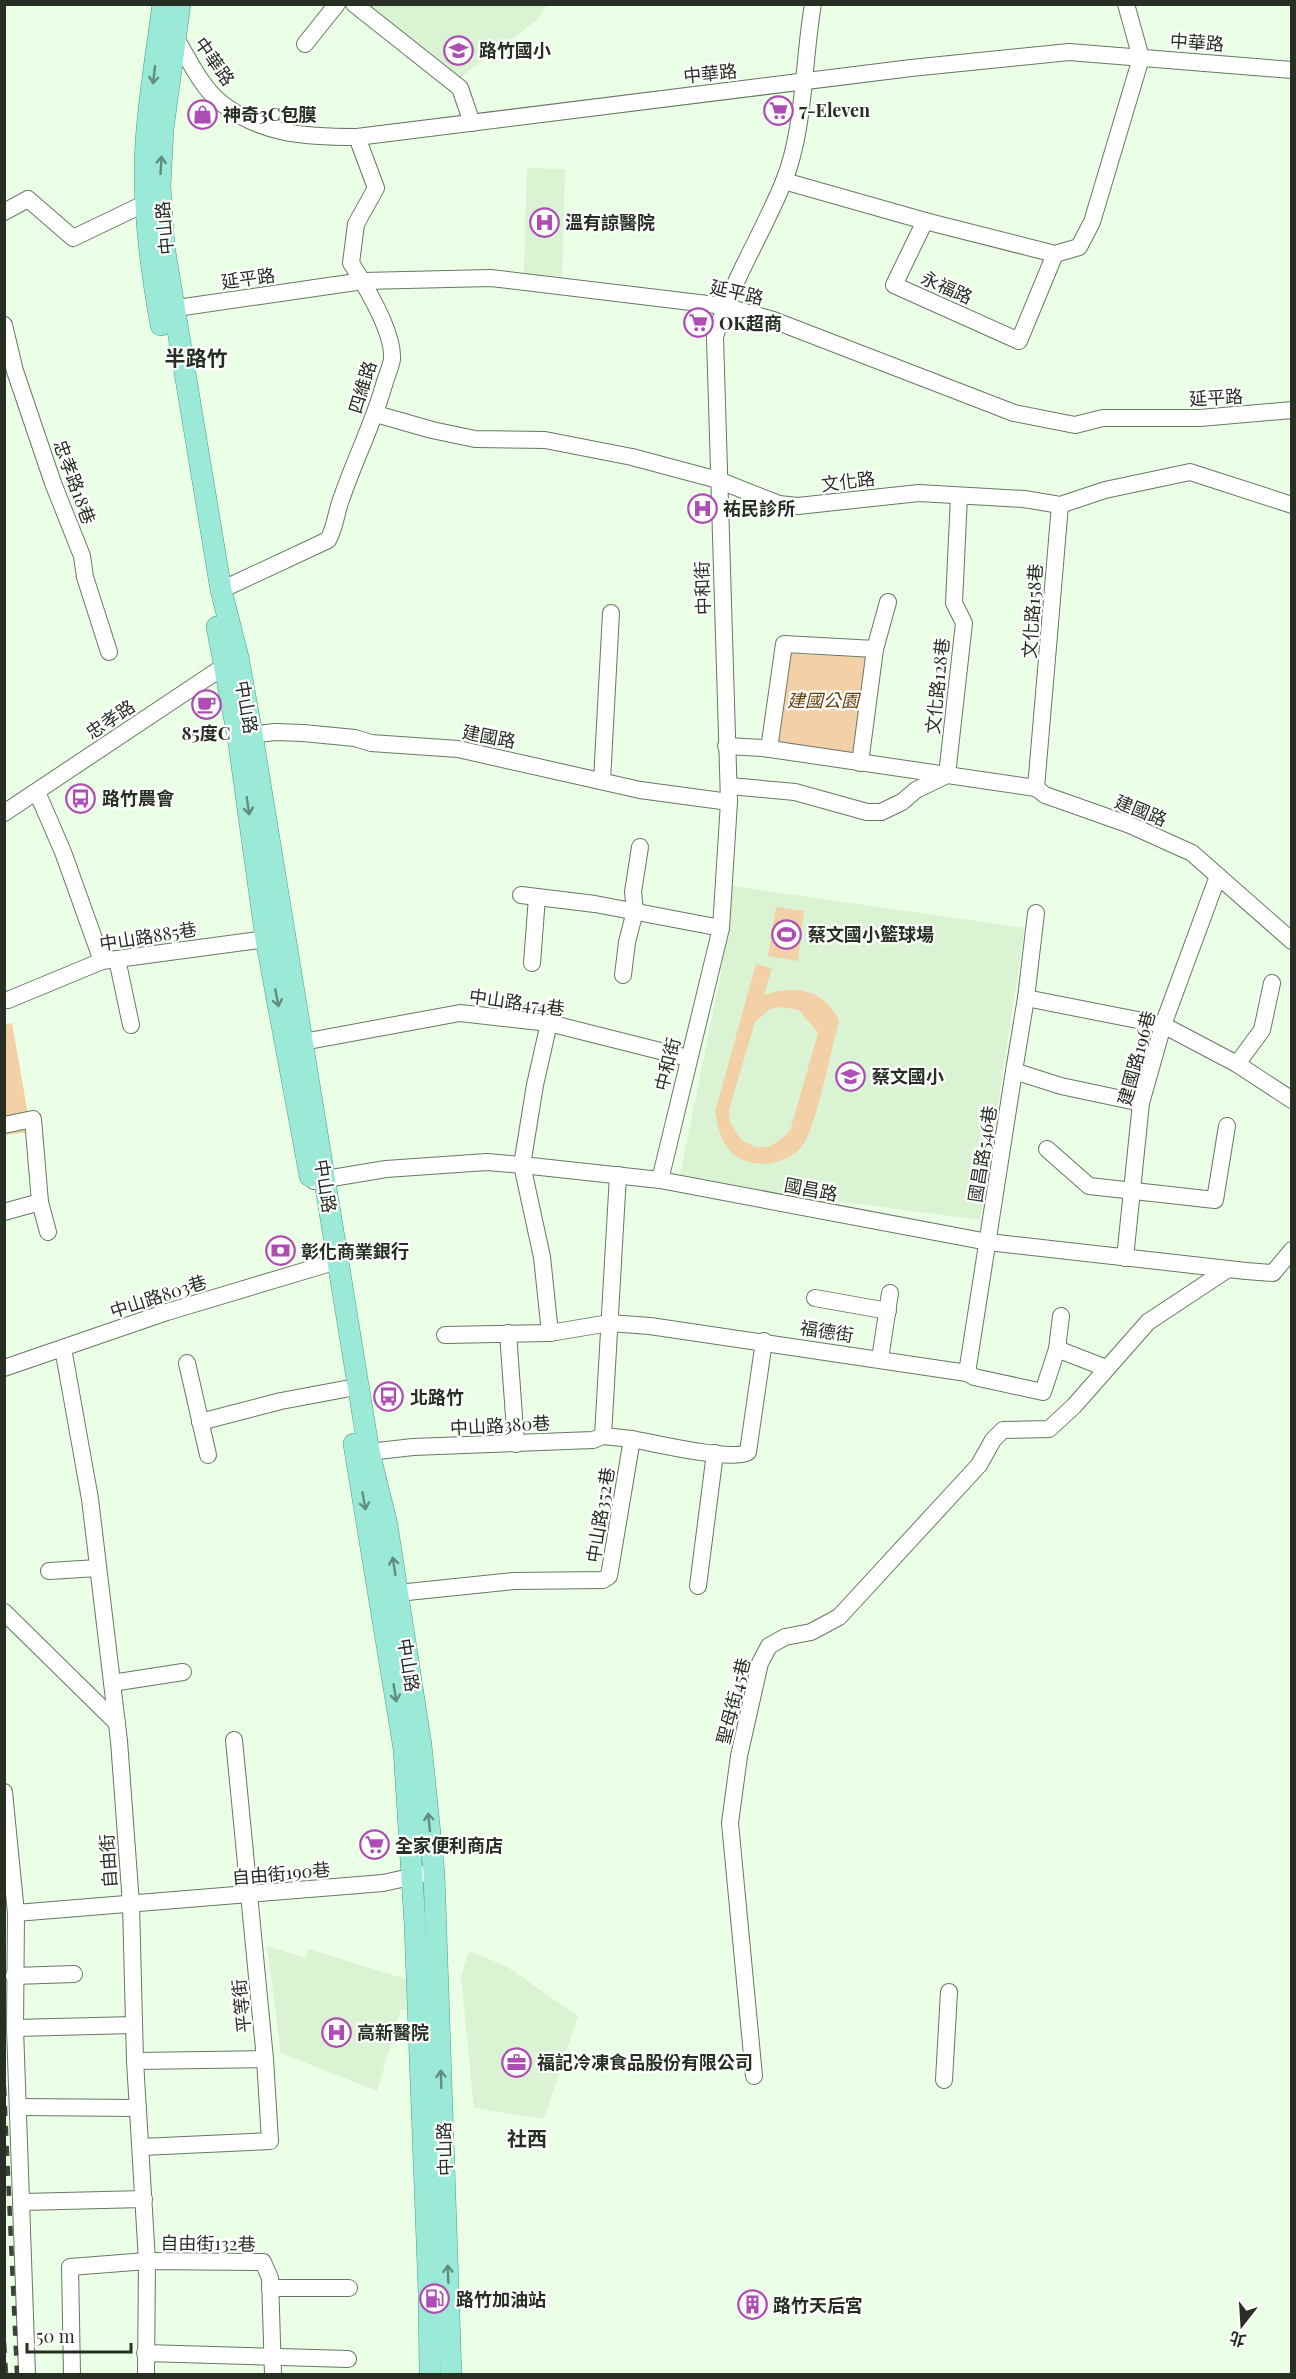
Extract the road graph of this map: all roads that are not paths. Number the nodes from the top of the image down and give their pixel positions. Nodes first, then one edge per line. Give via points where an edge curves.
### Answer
1 (180, 4) edge
2 (337, 4) edge
3 (354, 4) edge
4 (813, 4) edge
5 (1126, 4) edge
6 (159, 9) edge
7 (175, 37) junction
8 (305, 44) dead end
9 (1141, 58) junction
10 (1292, 70) edge
11 (802, 82) junction
12 (472, 123) junction
13 (357, 137) junction
14 (784, 181) junction
15 (146, 203) junction
16 (4, 212) edge
17 (925, 221) junction
18 (1054, 254) junction
19 (363, 281) junction
20 (724, 306) junction
21 (166, 309) junction
22 (4, 325) edge
23 (10, 372) edge
24 (1292, 410) edge
25 (376, 414) junction
26 (718, 480) junction
27 (958, 496) junction
28 (1292, 505) edge
29 (1060, 506) junction
30 (221, 590) junction
31 (888, 602) dead end
32 (611, 613) dead end
33 (875, 649) junction
34 (109, 652) dead end
35 (231, 661) junction
36 (245, 736) junction
37 (726, 746) junction
38 (769, 748) junction
39 (860, 763) junction
40 (947, 775) junction
41 (602, 781) junction
42 (1036, 788) junction
43 (37, 792) junction
44 (730, 794) junction
45 (4, 813) edge
46 (640, 847) dead end
47 (1218, 876) junction
48 (635, 911) junction
49 (1036, 913) dead end
50 (721, 928) junction
51 (266, 939) junction
52 (1292, 941) edge
53 (110, 960) junction
54 (532, 963) dead end
55 (623, 975) dead end
56 (1272, 983) dead end
57 (1026, 998) junction
58 (8, 1000) dead end
59 (549, 1023) junction
60 (131, 1025) dead end
61 (1163, 1025) junction
62 (303, 1042) junction
63 (688, 1058) junction
64 (1237, 1064) junction
65 (1014, 1071) junction
66 (1292, 1100) edge
67 (1141, 1103) junction
68 (4, 1125) edge
69 (1227, 1125) dead end
70 (1047, 1149) dead end
71 (522, 1165) junction
72 (618, 1175) junction
73 (318, 1180) junction
74 (660, 1180) junction
75 (1133, 1190) junction
76 (40, 1202) junction
77 (4, 1212) edge
78 (48, 1232) dead end
79 (988, 1242) junction
80 (1292, 1250) edge
81 (1125, 1258) junction
82 (324, 1265) junction
83 (1228, 1269) junction
84 (891, 1293) dead end
85 (815, 1298) dead end
86 (888, 1311) junction
87 (1060, 1316) dead end
88 (609, 1323) junction
89 (508, 1333) junction
90 (550, 1333) junction
91 (445, 1335) dead end
92 (764, 1341) junction
93 (63, 1348) junction
94 (1057, 1349) junction
95 (880, 1359) junction
96 (187, 1363) dead end
97 (4, 1368) edge
98 (1106, 1368) junction
99 (967, 1372) junction
100 (345, 1389) junction
101 (200, 1422) junction
102 (603, 1436) junction
103 (632, 1439) junction
104 (516, 1444) junction
105 (369, 1452) junction
106 (715, 1453) junction
107 (208, 1455) dead end
108 (98, 1568) junction
109 (49, 1571) dead end
110 (698, 1586) dead end
111 (398, 1593) junction
112 (4, 1612) edge
113 (183, 1672) dead end
114 (112, 1683) junction
115 (117, 1723) junction
116 (234, 1740) dead end
117 (4, 1791) edge
118 (434, 1873) junction
119 (411, 1876) junction
120 (249, 1896) junction
121 (131, 1904) junction
122 (16, 1913) junction
123 (74, 1974) dead end
124 (14, 1976) junction
125 (949, 1992) dead end
126 (134, 2025) junction
127 (15, 2028) junction
128 (266, 2059) junction
129 (135, 2061) junction
130 (754, 2076) dead end
131 (944, 2080) dead end
132 (19, 2107) junction
133 (138, 2108) junction
134 (141, 2147) junction
135 (144, 2199) junction
136 (22, 2202) junction
137 (147, 2261) junction
138 (270, 2288) junction
139 (349, 2288) dead end
140 (145, 2353) junction
141 (348, 2360) dead end
142 (273, 2367) edge
143 (27, 2374) edge
144 (72, 2374) edge
145 (146, 2374) edge
146 (430, 2374) edge
147 (451, 2374) edge

1 - 7 main road, 中山路
2 - 8 street
3 - 12 street via 460,88
4 - 11 street, 中和街
5 - 9 street
6 - 7 street, 中華路
6 -> 15 main road, 中山路 via 146,141
7 - 13 street, 中華路 via 219,101 261,126 302,137
21 -> 7 main road, 中山路 via 160,186
9 - 10 street, 中華路
9 - 11 street, 中華路 via 1069,52
9 - 18 street via 1092,222 1079,247
11 - 12 street, 中華路
11 - 14 street, 中和街 via 801,117
12 - 13 street, 中華路
13 - 19 street, 四維路 via 376,188 356,224 353,244 351,263
14 - 17 street
14 - 20 street, 中和街
15 - 16 street via 73,238 28,199
15 - 21 main road, 中山路 via 149,253
17 - 18 street
17 - 18 street, 永福路 via 894,285 1019,341
19 - 20 street, 延平路 via 491,278
19 - 21 street, 延平路
19 - 25 street, 四維路 via 392,360
20 - 24 street, 延平路 via 773,320 1014,413 1055,422 1075,425 1103,418 1200,418
20 - 26 street, 中和街 via 715,338
21 - 30 main road, 中山路
21 - 35 main road, 中山路
22 - 23 street, 忠孝路18巷
23 - 34 street, 忠孝路18巷 via 82,556
25 - 26 street, 文化路 via 475,439 574,445
25 - 30 street, 四維路 via 328,540
26 - 27 street, 文化路 via 779,504 798,506 919,493
26 - 37 street, 中和街
27 - 29 street, 文化路 via 1024,499
27 - 40 street, 文化路128巷 via 954,600 964,623
28 - 29 street via 1190,472 1105,490
29 - 42 street, 文化路158巷
30 - 35 main road, 中山路
31 - 33 street
32 - 41 street
33 - 38 street via 784,644
33 - 39 street
35 - 36 main road, 中山路
35 - 43 street, 忠孝路
36 - 41 street, 建國路 via 303,733 458,749
36 -> 51 main road, 中山路
36 - 62 main road, 中山路
37 - 38 street, 建國路
37 - 44 street, 中和街
38 - 39 street, 建國路
39 - 40 street, 建國路
40 - 42 street, 建國路
40 - 44 street, 建國路 via 881,812 867,812 795,792
41 - 44 street, 建國路 via 677,796
42 - 47 street, 建國路 via 1192,853
43 - 45 street, 忠孝路
43 - 53 street via 83,907
44 - 50 street, 中和街
46 - 48 street via 633,892
47 - 52 street, 建國路
47 - 61 street, 建國路196巷
48 - 50 street
48 - 54 street via 529,896
48 - 55 street
49 - 57 street, 國昌路546巷
50 - 63 street, 中和街
51 - 53 street, 中山路885巷
51 -> 73 main road, 中山路
53 - 58 street, 中山路885巷
53 - 60 street
56 - 64 street via 1262,1030
57 - 61 street
57 - 65 street, 國昌路546巷
59 - 62 street, 中山路474巷 via 460,1013
59 - 63 street, 中山路474巷
59 - 71 street
61 - 64 street
61 - 67 street, 建國路196巷
62 - 73 main road, 中山路
63 - 74 street, 中和街
64 - 66 street
65 - 67 street via 1061,1086
65 - 79 street, 國昌路546巷
67 - 75 street, 建國路196巷
68 - 76 street via 33,1119
69 - 75 street via 1215,1200
70 - 75 street via 1089,1186
71 - 72 street, 國昌路
71 - 73 street, 國昌路 via 487,1162 386,1169
71 - 90 street via 542,1257
72 - 74 street, 國昌路
72 - 88 street
73 - 82 main road, 中山路
73 - 105 main road, 中山路
74 - 79 street, 國昌路
75 - 81 street, 建國路196巷
76 - 77 street
76 - 78 street
79 - 81 street, 國昌路
79 - 99 street
80 - 83 street, 國昌路 via 1273,1273
81 - 83 street, 國昌路
82 - 93 street, 中山路803巷
82 - 100 main road, 中山路
83 - 98 street via 1148,1322
84 - 86 street
85 - 86 street
86 - 95 street
87 - 94 street
88 - 90 street, 福德街
88 - 92 street, 福德街
88 - 102 street
89 - 90 street, 福德街
89 - 91 street, 福德街
89 - 104 street
92 - 95 street, 福德街
92 - 106 street via 748,1452
93 - 97 street, 中山路803巷
93 - 108 street, 自由街
94 - 98 street
94 - 99 street, 福德街 via 1043,1392 974,1377
95 - 99 street, 福德街
96 - 101 street
98 - 130 street, 聖母街45巷 via 1049,1429 1003,1430 979,1465 839,1617 811,1632 785,1637 769,1646 764,1654 739,1756 729,1823
100 - 101 street
100 -> 119 main road, 中山路 via 404,1749
101 - 107 street
102 - 103 street, 中山路380巷
102 - 104 street, 中山路380巷 via 593,1440
103 - 106 street
103 - 111 street, 中山路352巷 via 609,1576 603,1580 514,1581
104 - 105 street, 中山路380巷
111 -> 105 main road, 中山路
106 - 110 street
108 - 109 street
108 - 114 street, 自由街
118 -> 111 main road, 中山路 via 421,1745
112 - 115 street
113 - 114 street
114 - 115 street, 自由街
115 - 121 street, 自由街
116 - 120 street, 平等街
117 - 122 street
118 - 119 street, 自由街190巷
147 -> 118 main road, 中山路
119 - 120 street, 自由街190巷 via 383,1883
119 - 146 main road, 中山路
120 - 121 street, 自由街190巷
120 - 128 street, 平等街
121 - 122 street, 自由街190巷
121 - 126 street, 自由街
122 - 124 street
123 - 124 street
124 - 127 street
125 - 131 street
126 - 127 street
126 - 129 street, 自由街
127 - 132 street
128 - 129 street
128 - 134 street, 平等街 via 270,2141
129 - 133 street, 自由街
132 - 133 street
132 - 136 street
133 - 134 street, 自由街
134 - 135 street, 自由街
135 - 136 street
135 - 137 street, 自由街
136 - 143 street
137 - 138 street, 自由街132巷 via 262,2262 270,2277
137 - 140 street, 自由街
137 - 144 street via 70,2267
138 - 139 street
138 - 142 street, 自由街132巷
140 - 142 street
140 - 145 street, 自由街
141 - 142 street

